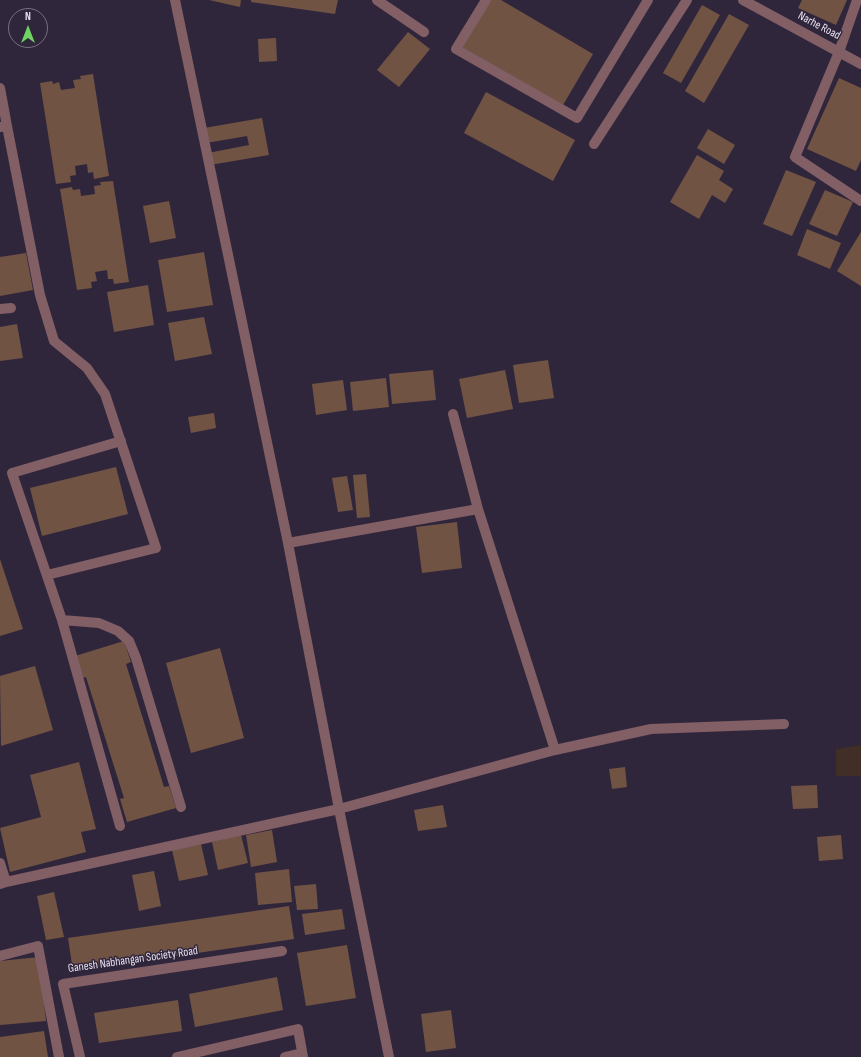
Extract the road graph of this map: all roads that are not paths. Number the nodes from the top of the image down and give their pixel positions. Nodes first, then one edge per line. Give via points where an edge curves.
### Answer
1 (175, 0) edge
2 (377, 0) edge
3 (486, 0) edge
4 (648, 0) edge
5 (687, 0) edge
6 (744, 0) edge
7 (857, 0) edge
8 (424, 32) dead end
9 (838, 52) junction
10 (861, 64) edge
11 (0, 88) edge
12 (3, 126) edge
13 (594, 144) dead end
14 (861, 201) edge
15 (11, 308) dead end
16 (0, 309) edge
17 (453, 414) dead end
18 (121, 441) junction
19 (478, 509) junction
20 (288, 543) junction
21 (47, 575) junction
22 (62, 620) junction
23 (784, 724) dead end
24 (555, 750) junction
25 (181, 807) dead end
26 (339, 809) junction
27 (120, 826) dead end
28 (0, 863) edge
29 (3, 883) edge
30 (282, 951) dead end
31 (0, 956) edge
32 (303, 1055) edge
33 (58, 1057) edge
34 (80, 1057) edge
35 (177, 1057) edge
36 (284, 1057) edge
37 (389, 1057) edge

1 - 20 street
2 - 8 street
3 - 4 street via 456,49 577,118
5 - 13 street
6 - 9 street, Narhe Road
7 - 9 street
9 - 10 street, Narhe Road
9 - 14 street via 795,157
11 - 12 street
12 - 18 street via 40,295 54,341 87,368 102,389
15 - 16 street
17 - 19 street
18 - 21 street via 12,473
18 - 21 street via 156,548
19 - 20 street
19 - 24 street
20 - 26 street
21 - 22 street
22 - 25 street via 99,623 118,631 129,641
22 - 27 street
23 - 24 street via 651,729
24 - 26 street
26 - 29 street
26 - 37 street
28 - 29 street
30 - 34 street, Ganesh Nabhangan Society Road via 63,984
31 - 33 street via 38,946
32 - 35 street via 298,1029
32 - 36 street

